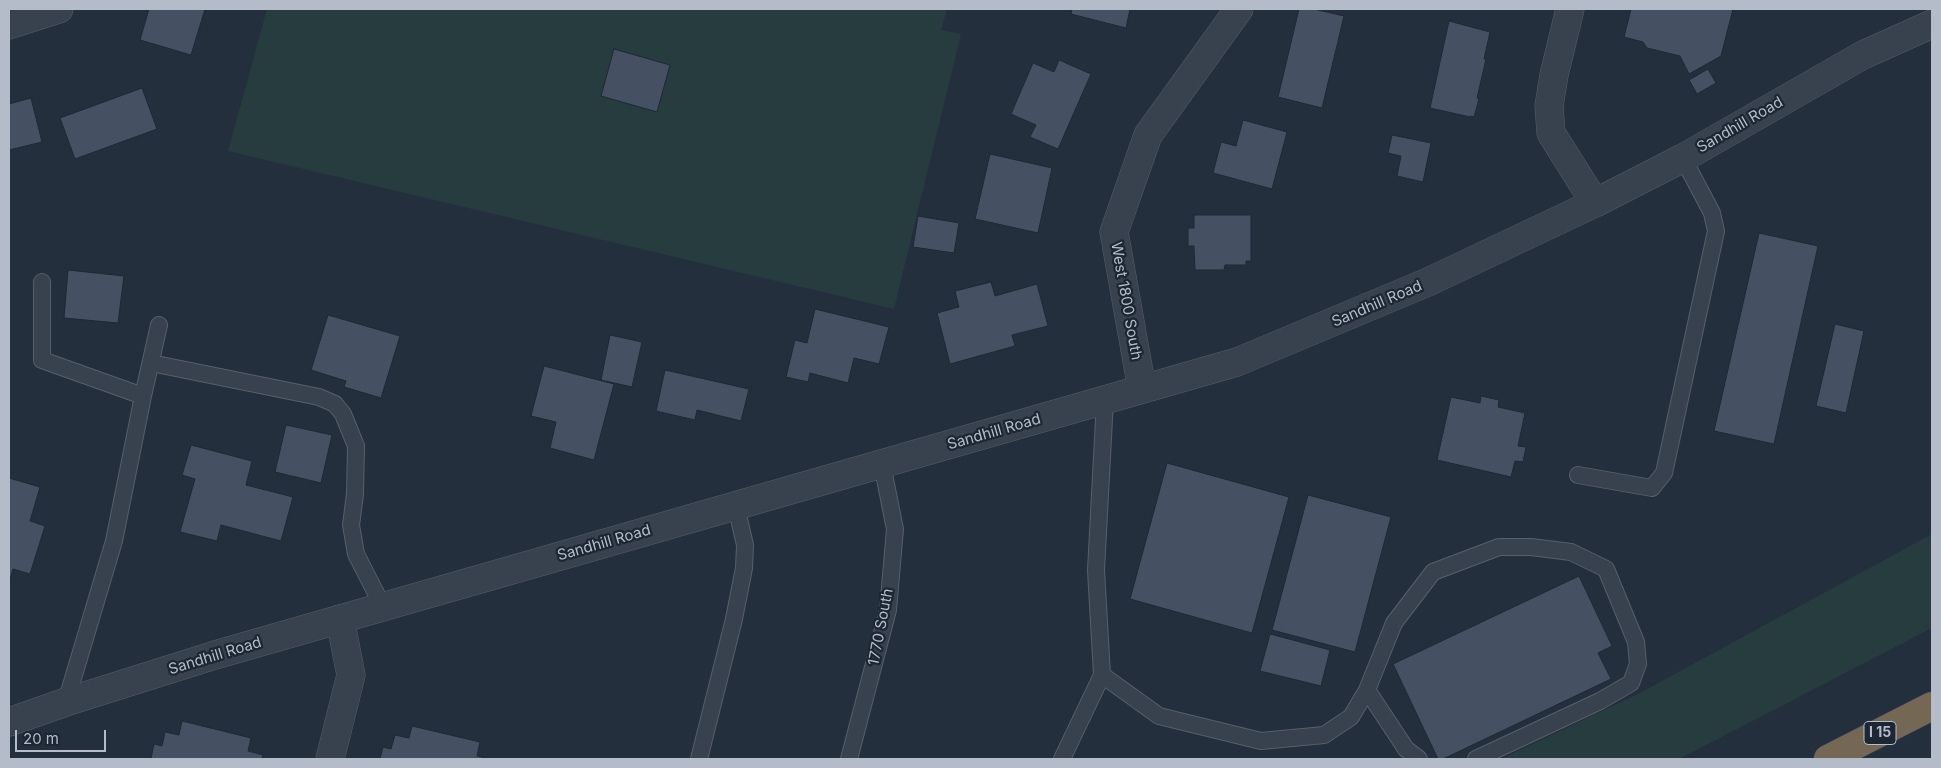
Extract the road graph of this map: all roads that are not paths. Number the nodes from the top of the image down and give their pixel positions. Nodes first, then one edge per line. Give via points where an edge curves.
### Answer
1 (59, 9) edge
2 (1239, 9) edge
3 (1570, 9) edge
4 (1932, 24) edge
5 (9, 25) edge
6 (1683, 158) junction
7 (1595, 203) junction
8 (42, 282) dead end
9 (160, 325) dead end
10 (150, 363) junction
11 (1142, 389) junction
12 (143, 396) junction
13 (1105, 400) junction
14 (882, 464) junction
15 (1578, 475) dead end
16 (736, 506) junction
17 (383, 607) junction
18 (340, 619) junction
19 (1102, 675) junction
20 (1367, 690) junction
21 (66, 702) junction
22 (1932, 706) edge
23 (9, 722) edge
24 (330, 759) edge
25 (699, 759) edge
26 (850, 759) edge
27 (1062, 759) edge
28 (1419, 759) edge
29 (1476, 759) edge
30 (1828, 759) edge

1 - 5 street
2 - 11 street, West 1800 South via 1148,135 1114,232
3 - 7 street via 1549,106 1551,133
4 - 6 street, Sandhill Road via 1863,55
6 - 7 street, Sandhill Road
6 - 15 lane via 1712,213 1716,231 1664,473 1652,488
7 - 11 street, Sandhill Road via 1428,282 1237,362
8 - 12 lane via 42,360
9 - 10 lane
10 - 12 lane
10 - 17 lane via 319,397 335,404 343,414 356,446 351,525 356,554
11 - 13 street, Sandhill Road
12 - 21 lane via 114,541
13 - 14 street, Sandhill Road
13 - 19 lane via 1096,570
14 - 16 street, Sandhill Road
14 - 26 lane, 1770 South via 895,530 888,610
16 - 17 street, Sandhill Road
16 - 25 lane via 745,545 744,568
17 - 18 street, Sandhill Road
18 - 21 street, Sandhill Road
18 - 24 street via 351,675
19 - 20 lane via 1159,716 1261,741 1324,734 1351,717
19 - 27 lane
20 - 28 lane via 1406,749
20 - 29 lane via 1394,623 1433,572 1499,548 1531,547 1571,552 1606,569 1636,642 1638,664 1630,682 1600,701
21 - 23 street, Sandhill Road
22 - 30 highway, I 15

